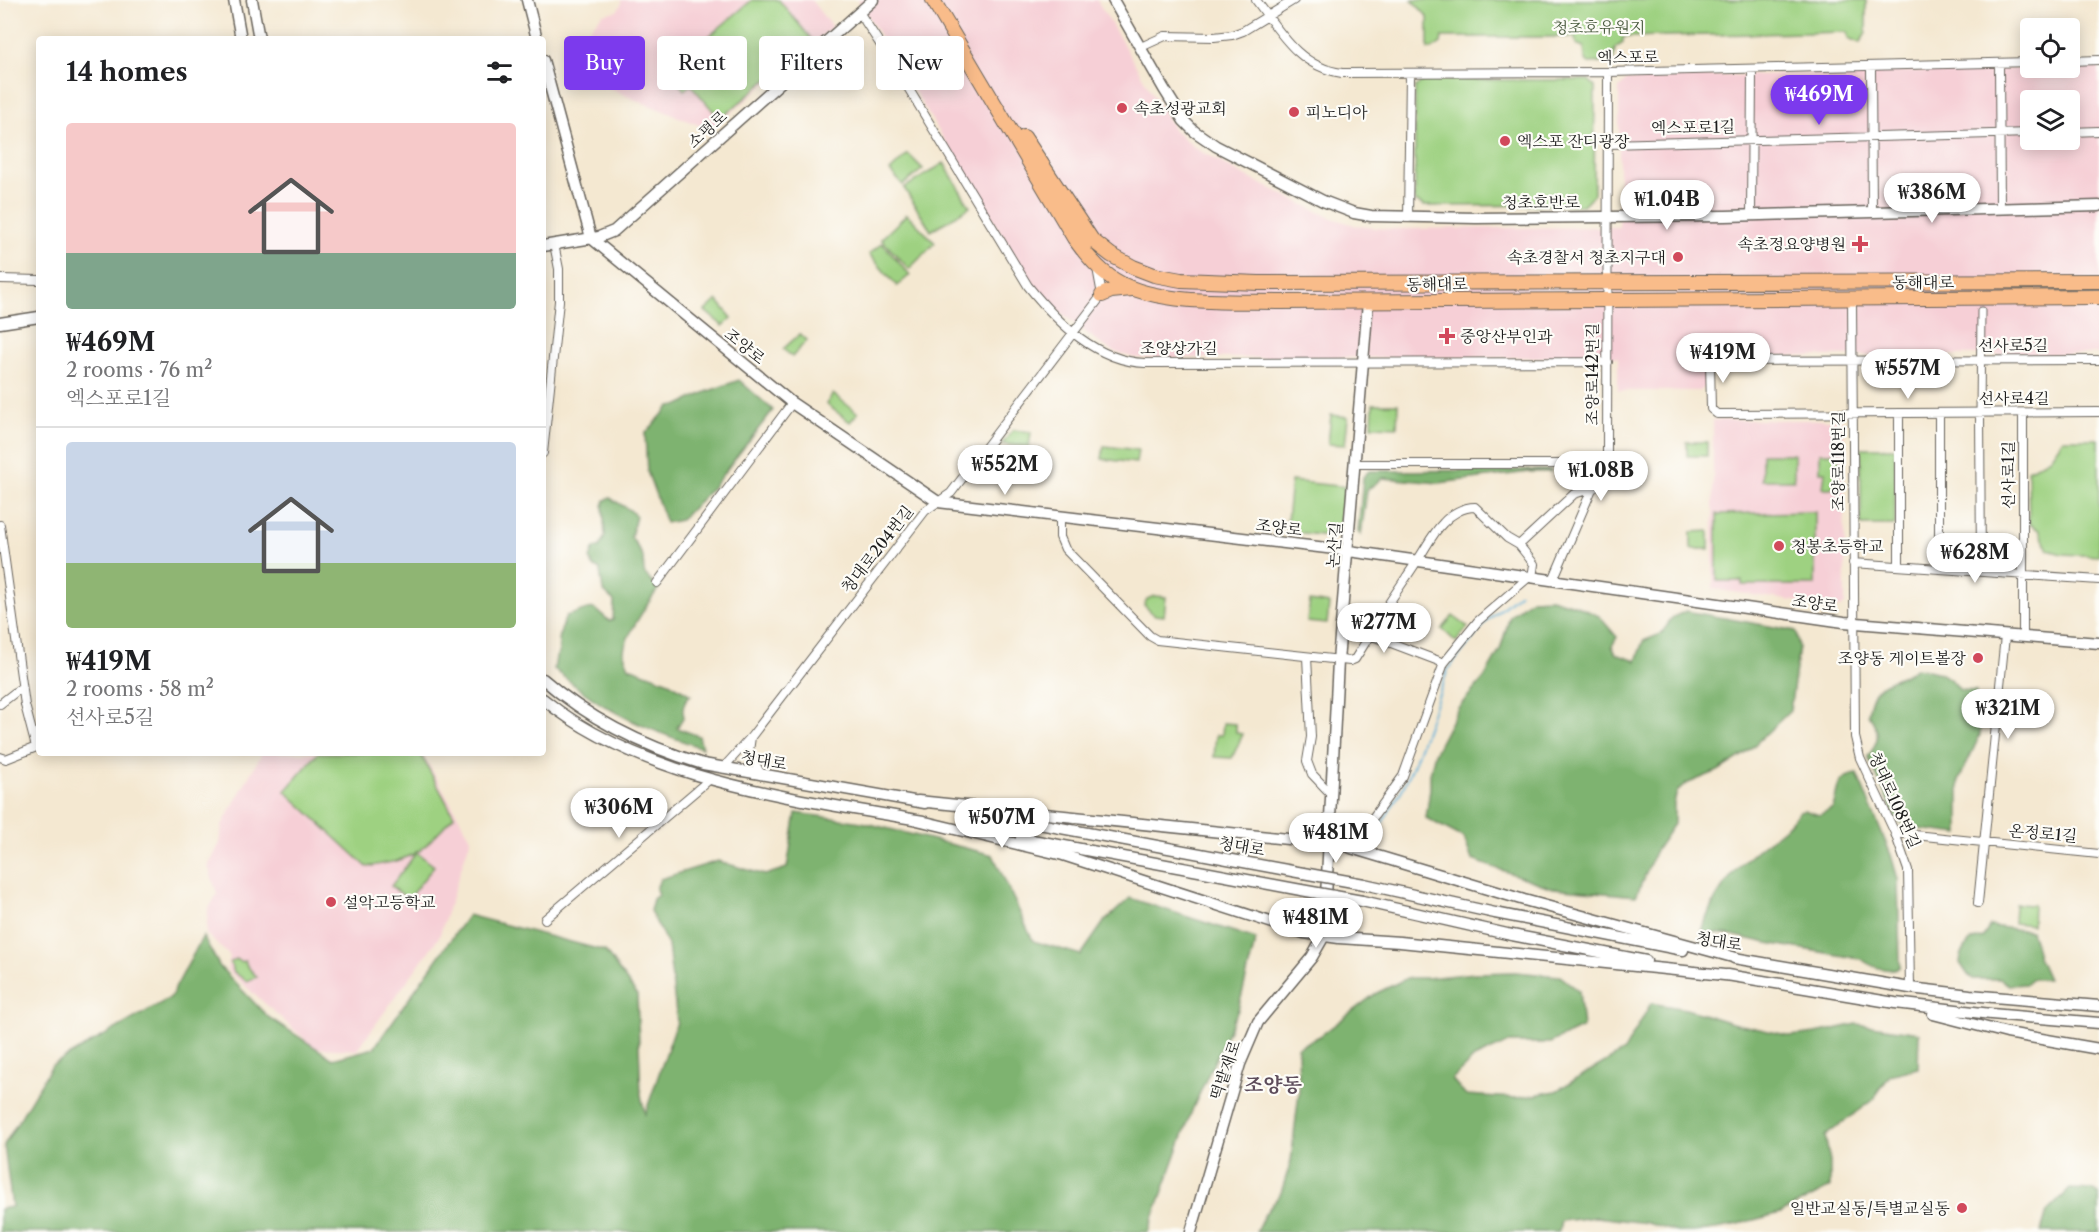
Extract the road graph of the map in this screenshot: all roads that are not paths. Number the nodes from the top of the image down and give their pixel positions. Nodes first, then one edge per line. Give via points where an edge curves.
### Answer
1 (234, 0) edge
2 (252, 0) edge
3 (527, 0) edge
4 (873, 0) edge
5 (933, 0) edge
6 (944, 0) edge
7 (1113, 0) edge
8 (1256, 0) edge
9 (1294, 0) edge
10 (859, 12) junction
11 (1268, 16) junction
12 (240, 36) edge
13 (258, 36) edge
14 (536, 36) edge
15 (1141, 47) junction
16 (2099, 60) edge
17 (2080, 61) edge
18 (2020, 62) edge
19 (1999, 63) junction
20 (1871, 67) junction
21 (1752, 70) junction
22 (546, 71) edge
23 (1608, 72) junction
24 (1410, 73) junction
25 (2099, 131) edge
26 (2080, 132) edge
27 (2000, 133) junction
28 (2020, 133) edge
29 (1872, 137) junction
30 (1751, 141) junction
31 (1608, 144) junction
32 (2099, 206) edge
33 (2000, 208) junction
34 (1872, 211) junction
35 (1751, 215) junction
36 (1607, 217) junction
37 (1408, 218) junction
38 (591, 238) junction
39 (555, 244) junction
40 (546, 246) edge
41 (1097, 267) junction
42 (0, 279) edge
43 (36, 280) edge
44 (2099, 281) edge
45 (1607, 283) junction
46 (1137, 289) junction
47 (1102, 295) junction
48 (2099, 297) edge
49 (1607, 299) junction
50 (1852, 299) junction
51 (1368, 302) junction
52 (1980, 311) dead end
53 (36, 317) edge
54 (0, 323) edge
55 (1074, 333) junction
56 (1852, 360) junction
57 (1980, 360) junction
58 (2099, 360) edge
59 (1608, 362) junction
60 (1363, 363) junction
61 (546, 401) edge
62 (792, 403) junction
63 (2099, 412) edge
64 (1713, 413) joint
65 (1899, 413) junction
66 (1939, 413) junction
67 (1980, 413) junction
68 (2023, 413) junction
69 (1852, 414) junction
70 (1355, 464) junction
71 (1604, 464) junction
72 (1593, 488) junction
73 (938, 502) junction
74 (1060, 516) junction
75 (0, 525) edge
76 (1519, 545) junction
77 (1349, 551) junction
78 (1418, 560) junction
79 (1853, 563) junction
80 (1899, 566) junction
81 (1939, 568) junction
82 (1981, 571) junction
83 (2024, 574) junction
84 (1531, 578) junction
85 (1553, 580) junction
86 (2099, 580) edge
87 (657, 583) dead end
88 (1854, 623) junction
89 (1370, 635) junction
90 (2005, 636) junction
91 (2023, 637) junction
92 (2099, 643) edge
93 (1307, 657) junction
94 (1338, 661) junction
95 (1444, 663) junction
96 (546, 681) edge
97 (22, 687) junction
98 (546, 701) edge
99 (571, 702) junction
100 (1, 703) edge
101 (26, 707) junction
102 (562, 713) junction
103 (751, 737) junction
104 (36, 740) edge
105 (36, 747) edge
106 (0, 757) edge
107 (723, 768) junction
108 (761, 775) junction
109 (710, 779) junction
110 (1331, 794) junction
111 (918, 801) junction
112 (917, 819) junction
113 (1895, 833) junction
114 (1329, 837) junction
115 (1984, 841) junction
116 (1351, 848) junction
117 (2099, 854) edge
118 (1978, 903) dead end
119 (545, 919) dead end
120 (1324, 936) junction
121 (1740, 959) junction
122 (1734, 976) junction
123 (1910, 988) junction
124 (1895, 1004) junction
125 (2099, 1006) edge
126 (2099, 1023) edge
127 (2099, 1049) edge
128 (1191, 1232) edge

1 - 12 street
2 - 13 street
3 - 14 street
4 - 10 street, 소평로
5 - 41 main road, 동해대로 via 1063,221
6 - 45 main road, 동해대로 via 1031,148 1092,240 1133,267 1181,280 1249,283
7 - 15 street, 청초호반로
8 - 11 street, 엑스포로
9 - 11 street
10 - 38 street, 소평로 via 614,231
10 - 55 street, 조양상가길 via 1024,280 1040,302
11 - 15 street via 1232,35 1165,36
11 - 24 street, 엑스포로 via 1297,54 1320,67 1342,73
15 - 37 street, 청초호반로 via 1184,121 1205,140 1337,207 1371,216
16 - 17 street
18 - 19 street, 엑스포로
19 - 20 street, 엑스포로
19 - 27 street
20 - 21 street, 엑스포로
20 - 29 street
21 - 23 street, 엑스포로
21 - 30 street
22 - 38 street
23 - 24 street, 엑스포로
23 - 31 street, 조양로142번길
24 - 37 street
25 - 26 street
27 - 28 street, 엑스포로1길
27 - 29 street, 엑스포로1길
27 - 33 street
29 - 30 street, 엑스포로1길
29 - 34 street
30 - 31 street, 엑스포로1길
30 - 35 street
31 - 36 street, 조양로142번길
32 - 33 street, 청초호반로
33 - 34 street, 청초호반로
34 - 35 street, 청초호반로
35 - 36 street, 청초호반로
36 - 37 street, 청초호반로
36 - 45 street, 조양로142번길
38 - 39 street, 소평로
38 - 62 street, 조양로
39 - 40 street, 소평로
39 - 61 street via 559,301
41 - 46 main road, 동해대로
41 - 47 street
42 - 43 street
44 - 45 main road, 동해대로
45 - 49 street, 조양로142번길
46 - 47 main road
46 - 51 main road, 동해대로 via 1195,300
47 - 55 street, 청대로204번길
48 - 50 main road, 동해대로
49 - 50 main road, 동해대로
49 - 51 main road, 동해대로
49 - 59 street, 조양로142번길
50 - 56 street, 조양로118번길
51 - 60 street, 논산길
52 - 57 street
53 - 54 street
55 - 60 street, 조양상가길 via 1102,353 1133,363
55 - 73 street, 청대로204번길 via 951,493
56 - 57 street, 선사로5길
56 - 64 street, 선사로5길 via 1710,361
56 - 69 street, 조양로118번길
57 - 58 street, 선사로5길
57 - 67 street
59 - 60 street, 조양상가길
59 - 71 street, 조양로142번길
60 - 70 street, 논산길
62 - 73 street, 조양로
62 - 87 street
63 - 68 street, 선사로4길
64 - 69 street, 선사로4길
65 - 66 street, 선사로4길
65 - 69 street, 선사로4길
65 - 80 street
66 - 67 street, 선사로4길
66 - 81 street
67 - 68 street, 선사로4길
67 - 82 street, 선사로1길
68 - 83 street, 선사로1길
69 - 79 street, 조양로118번길
70 - 71 street
70 - 77 street, 논산길
71 - 72 street, 조양로142번길
72 - 76 street via 1574,494
72 - 85 street, 조양로142번길
73 - 74 street, 조양로
73 - 103 street, 청대로204번길 via 925,511
74 - 77 street, 조양로
74 - 93 street via 1060,537 1065,549 1153,638
75 - 97 street
76 - 78 street via 1475,507 1466,507 1445,520
76 - 84 street via 1534,564
77 - 78 street, 조양로
77 - 94 street, 논산길
78 - 84 street, 조양로
78 - 89 street
79 - 80 street
79 - 88 street, 조양로118번길
80 - 81 street
81 - 82 street
82 - 83 street
83 - 86 street
83 - 91 street, 선사로1길
84 - 85 street, 조양로
84 - 95 street via 1478,621
85 - 88 street, 조양로
88 - 90 street, 조양로
88 - 113 street, 청대로108번길 via 1857,752
89 - 94 street via 1355,659
89 - 95 street
90 - 91 street, 조양로
90 - 115 street
91 - 92 street, 조양로
93 - 94 street
93 - 110 street via 1311,737 1308,764
94 - 110 street, 논산길
95 - 116 street via 1403,776
96 - 99 street, 청대로
97 - 100 street
97 - 101 street
98 - 102 street, 청대로
99 - 102 street
99 - 107 street, 청대로 via 638,741 678,757
100 - 101 street via 18,702
101 - 104 street
102 - 109 street, 청대로 via 638,754
103 - 107 street, 청대로204번길
103 - 108 street via 749,752
105 - 106 street via 6,759
107 - 108 street, 청대로
107 - 109 street
108 - 111 street, 청대로
109 - 112 street, 청대로
109 - 119 street
110 - 114 street, 논산길
111 - 114 street via 1288,839
111 - 121 street, 청대로, bridge
112 - 120 street via 1067,856 1304,933
112 - 122 street, 청대로, bridge via 1362,901 1507,934
113 - 115 street, 온정로1길
113 - 123 street, 청대로108번길 via 1909,875
114 - 116 street
114 - 120 street, 논산길
115 - 117 street, 온정로1길
115 - 118 street
116 - 121 street
120 - 122 street
120 - 128 street, 떡밭재로 via 1312,957 1258,1023 1240,1064
121 - 123 street, 청대로
122 - 124 street, 청대로
123 - 125 street, 청대로
124 - 126 street, 청대로
124 - 127 street via 2007,1033

